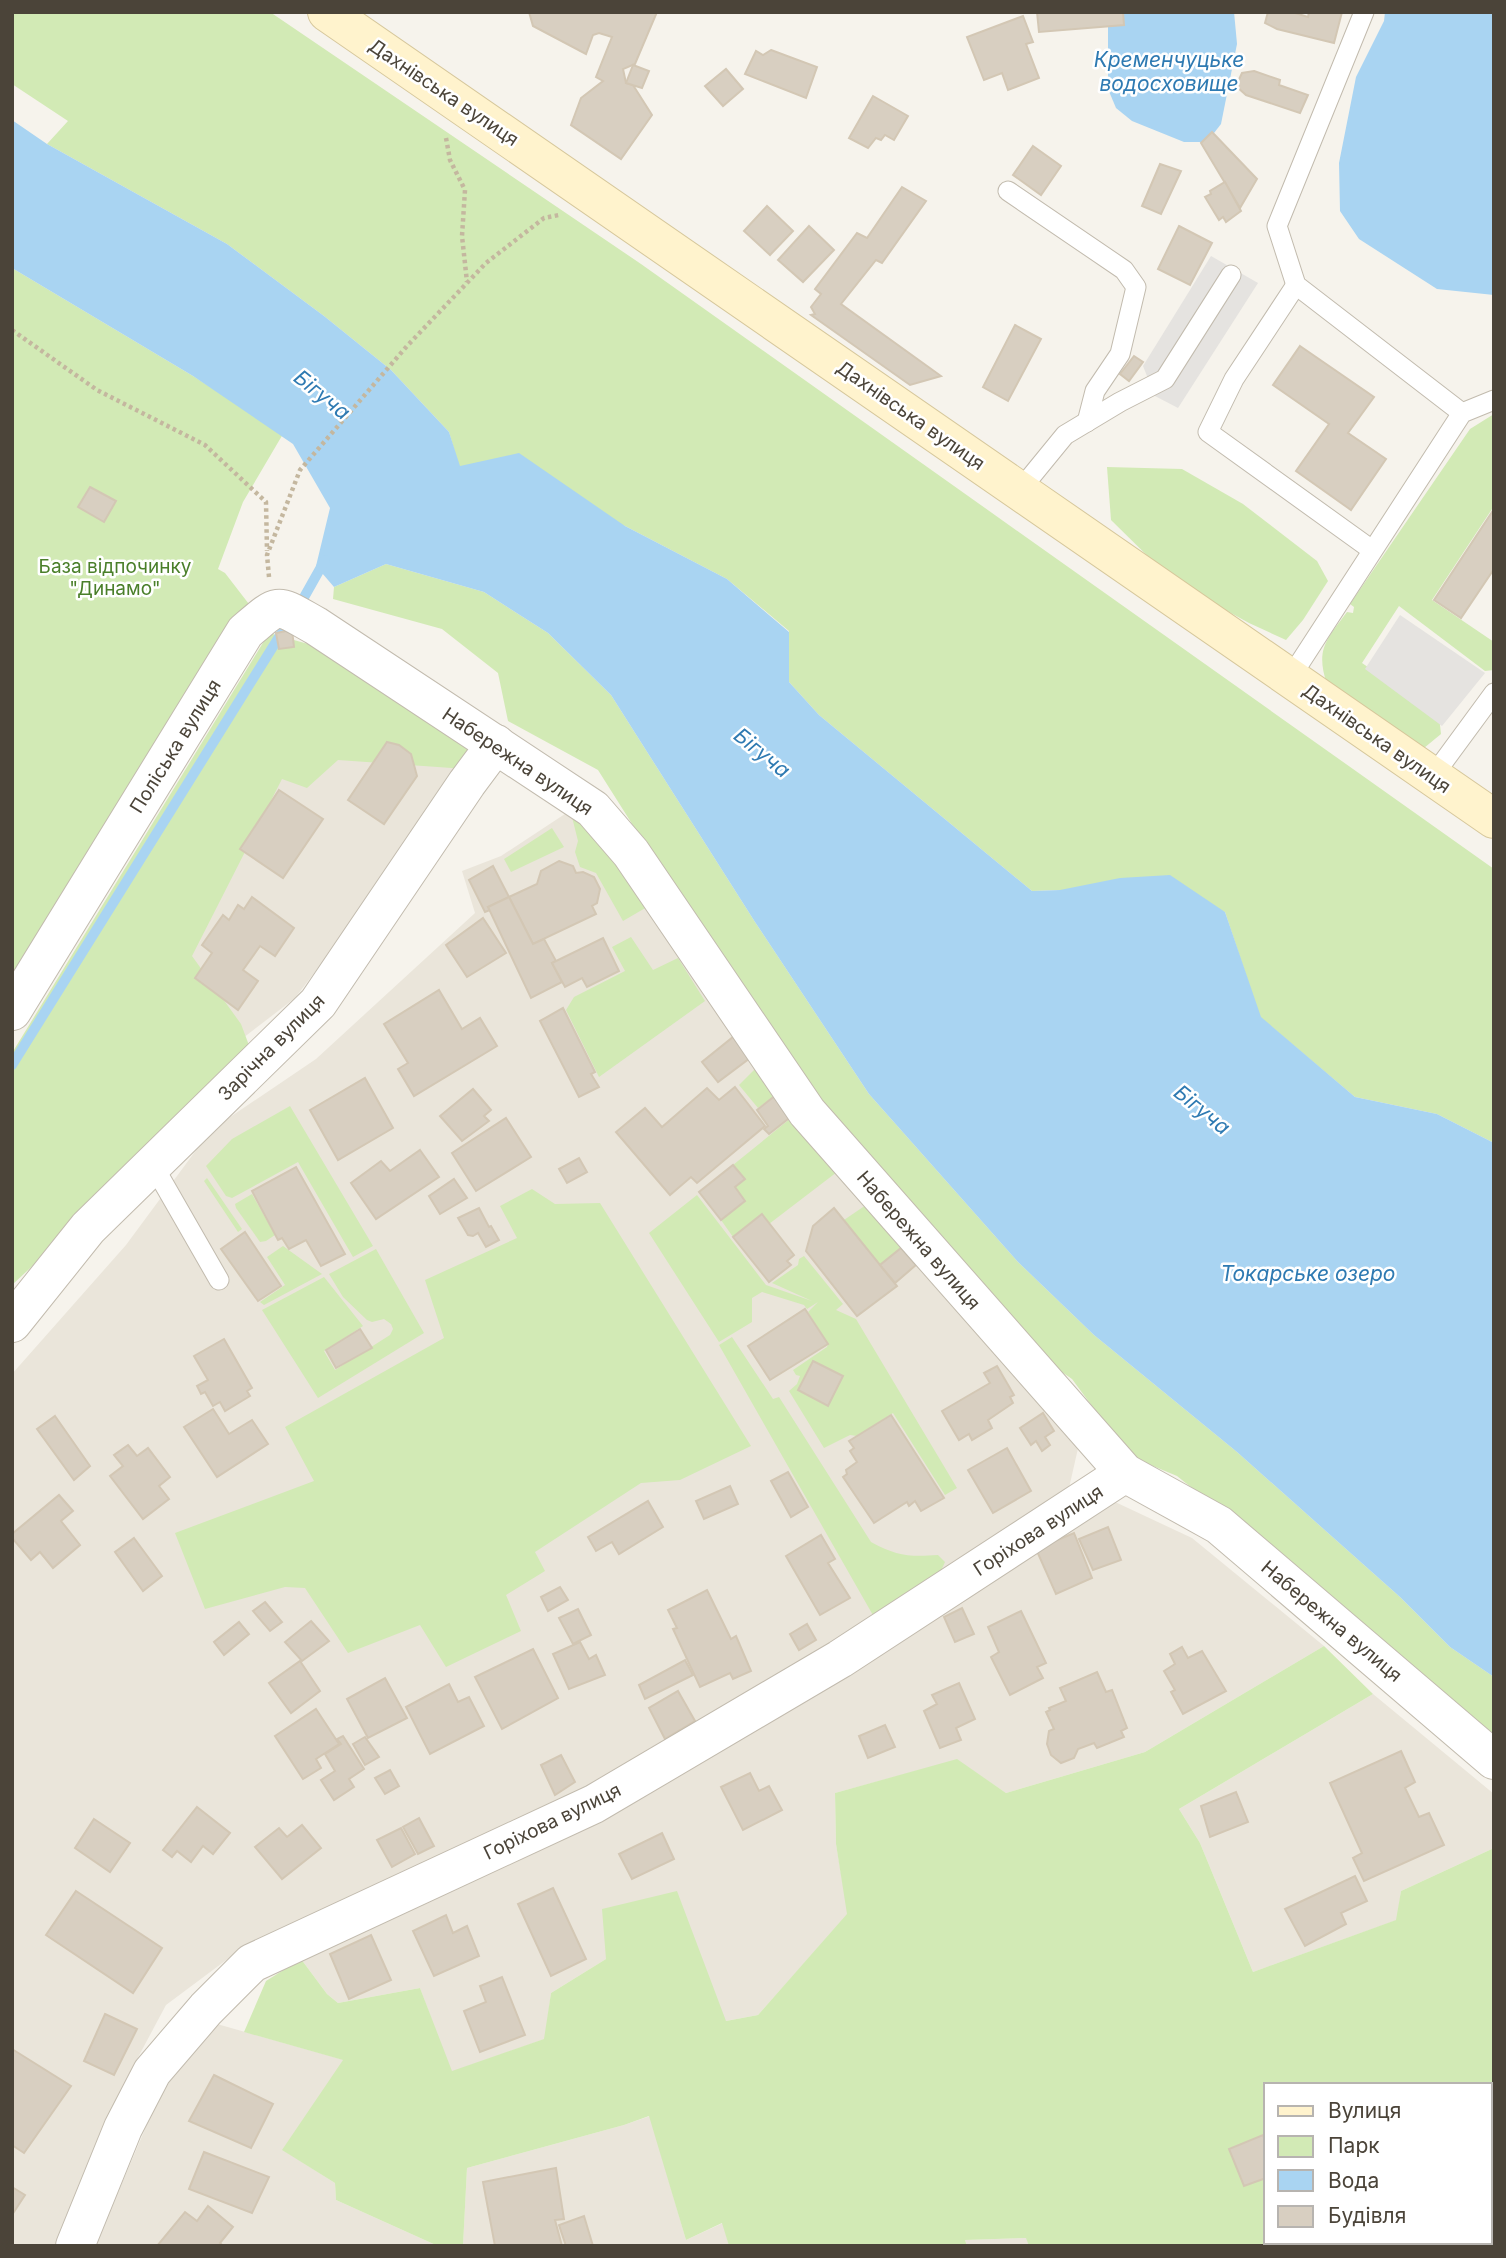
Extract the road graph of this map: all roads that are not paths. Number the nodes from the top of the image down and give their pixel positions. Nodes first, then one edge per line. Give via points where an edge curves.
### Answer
1 (327, 12) edge
2 (1364, 12) edge
3 (1008, 191) dead end
4 (1231, 275) dead end
5 (1296, 285) junction
6 (1494, 400) edge
7 (1462, 413) junction
8 (1087, 422) junction
9 (1020, 491) junction
10 (1371, 550) junction
11 (393, 677) joint
12 (1290, 678) junction
13 (1494, 694) edge
14 (496, 744) junction
15 (1433, 776) junction
16 (1494, 818) edge
17 (12, 1011) edge
18 (153, 1165) junction
19 (219, 1280) dead end
20 (12, 1323) edge
21 (1125, 1473) junction
22 (1494, 1760) edge
23 (75, 2246) edge

1 - 9 street, Дахнівська вулиця
2 - 5 lane via 1277,226
3 - 8 lane via 1124,270 1136,287 1120,354 1095,391
4 - 8 lane via 1165,379
5 - 7 lane
5 - 10 lane via 1234,379 1208,432
6 - 7 lane
7 - 10 lane
8 - 9 lane via 1065,435
9 - 12 street, Дахнівська вулиця
10 - 12 lane
11 - 14 street, Набережна вулиця
11 - 17 street, Поліська вулиця via 316,626 277,609 245,632
12 - 15 street, Дахнівська вулиця
13 - 15 lane
14 - 18 street, Зарічна вулиця via 318,1003
14 - 21 street, Набережна вулиця via 593,809 631,853 807,1112
15 - 16 street, Дахнівська вулиця
18 - 19 lane
18 - 20 street, Зарічна вулиця via 88,1228
21 - 22 street, Набережна вулиця via 1219,1525
21 - 23 street, Горіхова вулиця via 841,1659 594,1804 252,1963 152,2072

